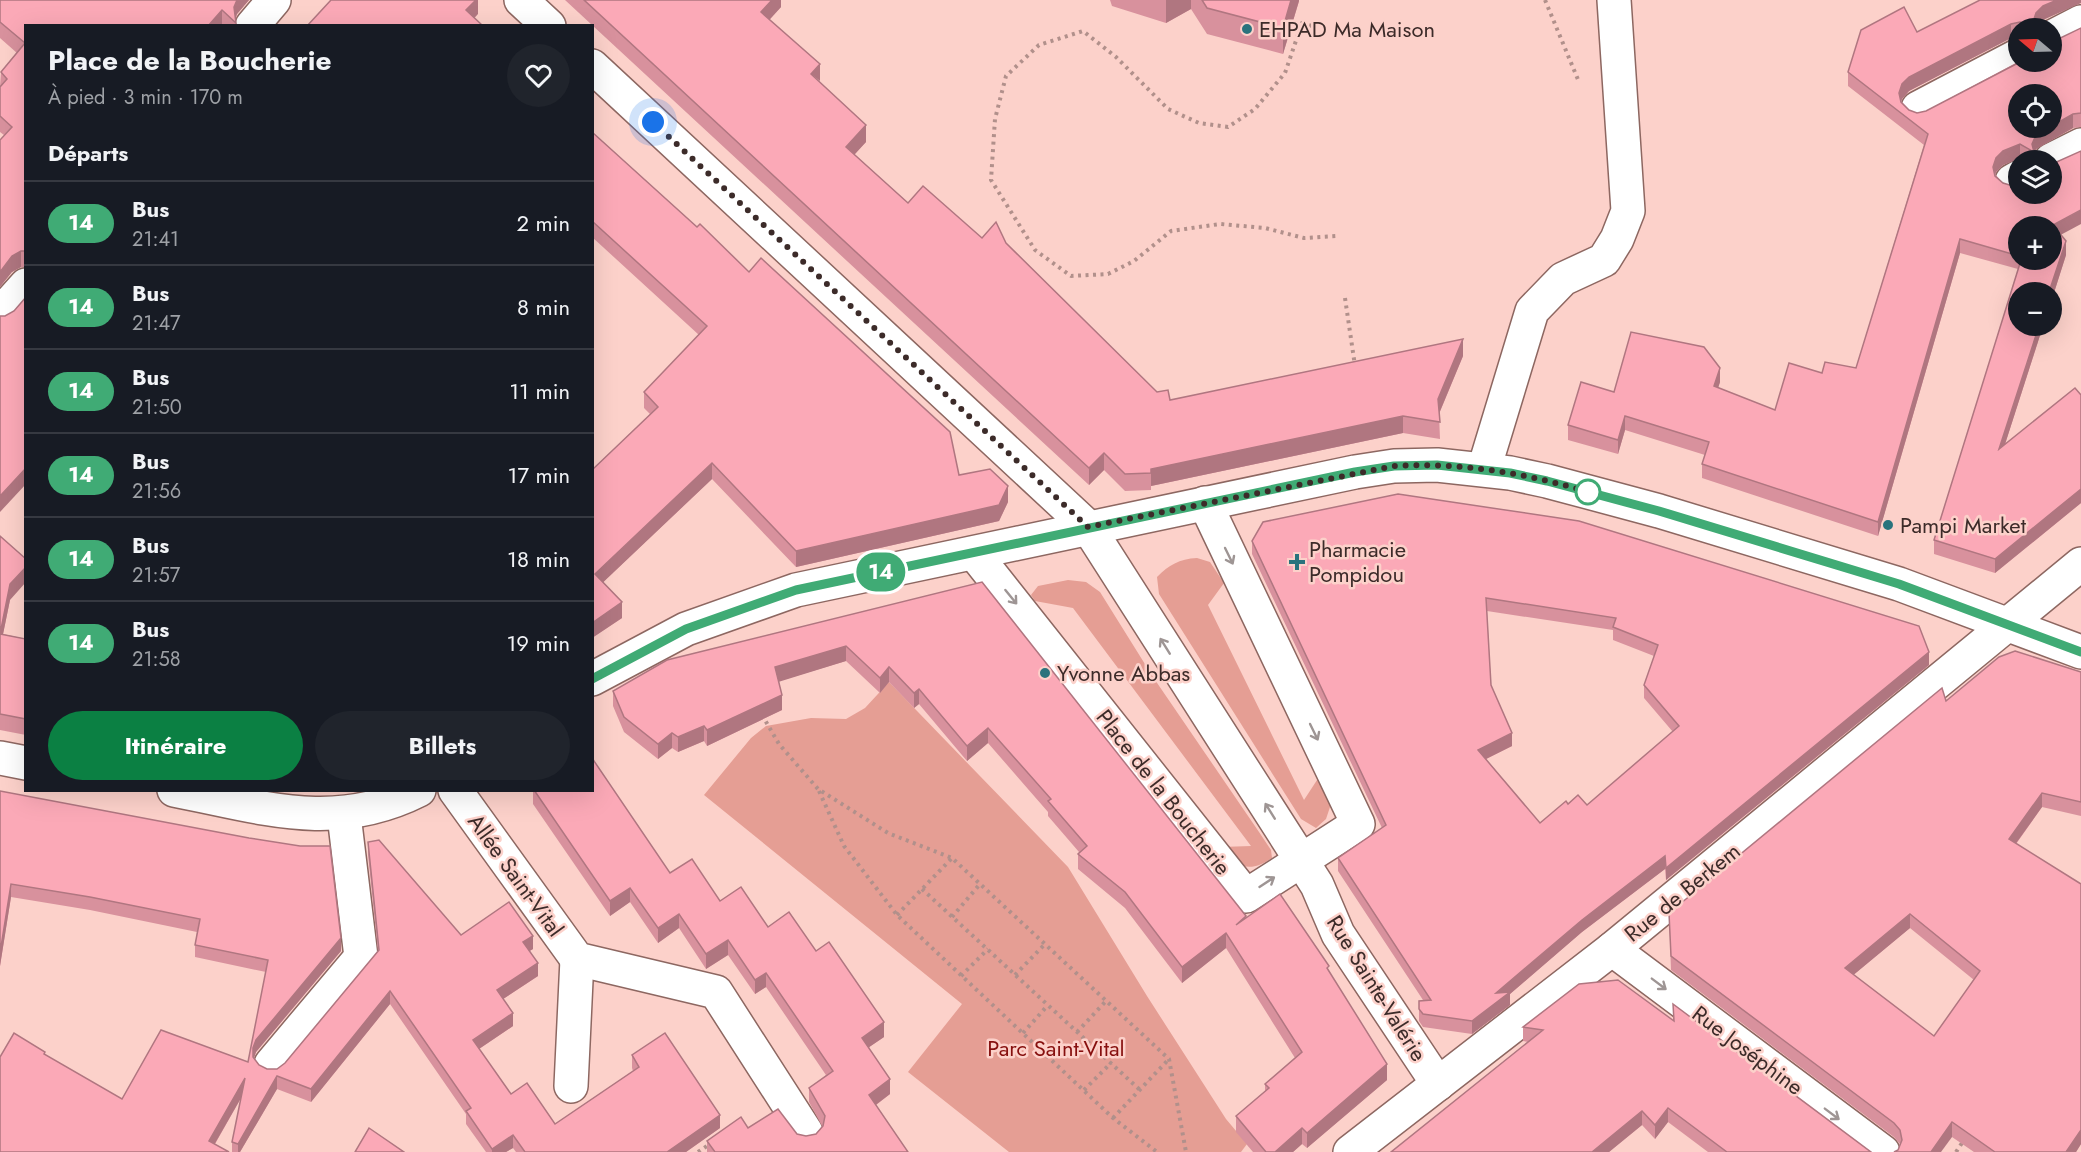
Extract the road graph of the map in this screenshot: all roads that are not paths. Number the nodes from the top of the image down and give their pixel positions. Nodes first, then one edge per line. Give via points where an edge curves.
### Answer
1 (274, 0) edge
2 (521, 0) edge
3 (1614, 0) edge
4 (2081, 22) edge
5 (254, 24) edge
6 (547, 24) edge
7 (2062, 32) edge
8 (2008, 60) edge
9 (594, 68) edge
10 (1918, 108) dead end
11 (2081, 145) edge
12 (2062, 154) edge
13 (24, 287) edge
14 (0, 314) edge
15 (1484, 469) junction
16 (1205, 503) junction
17 (1088, 527) junction
18 (974, 553) junction
19 (2081, 564) edge
20 (2007, 624) junction
21 (2081, 652) edge
22 (594, 678) edge
23 (0, 758) edge
24 (24, 763) edge
25 (184, 792) edge
26 (415, 792) edge
27 (457, 792) edge
28 (344, 815) junction
29 (1301, 860) junction
30 (1612, 949) junction
31 (577, 959) junction
32 (271, 1064) dead end
33 (1438, 1084) junction
34 (571, 1086) dead end
35 (806, 1132) dead end
36 (1350, 1152) edge
37 (1883, 1152) edge

1 - 5 street
2 - 6 street
3 - 15 street via 1628,211 1604,260 1563,279 1532,311
4 - 7 street
8 - 10 street
9 - 17 street
11 - 12 street
13 - 14 street
15 - 16 street via 1394,466
15 - 20 street via 1547,481 1659,511 1899,584
16 - 17 street
16 -> 29 street, Place de la Boucherie via 1358,824
17 - 18 street
29 -> 17 street
18 - 22 street via 796,590 743,607 686,629
18 -> 29 street, Place de la Boucherie via 1246,896
19 - 20 street, Rue de Berkem
20 - 21 street
20 - 30 street, Rue de Berkem
23 - 24 street
25 - 28 street via 280,811
26 - 28 street
27 - 31 street, Allée Saint-Vital
28 - 32 street via 361,957
29 - 33 street, Rue Sainte-Valérie via 1317,885 1338,934
30 - 33 street, Rue de Berkem
30 -> 37 street, Rue Joséphine
31 - 34 street, Allée Saint-Vital
31 - 35 street, Allée Saint-Vital via 716,992
33 - 36 street, Rue de Berkem

